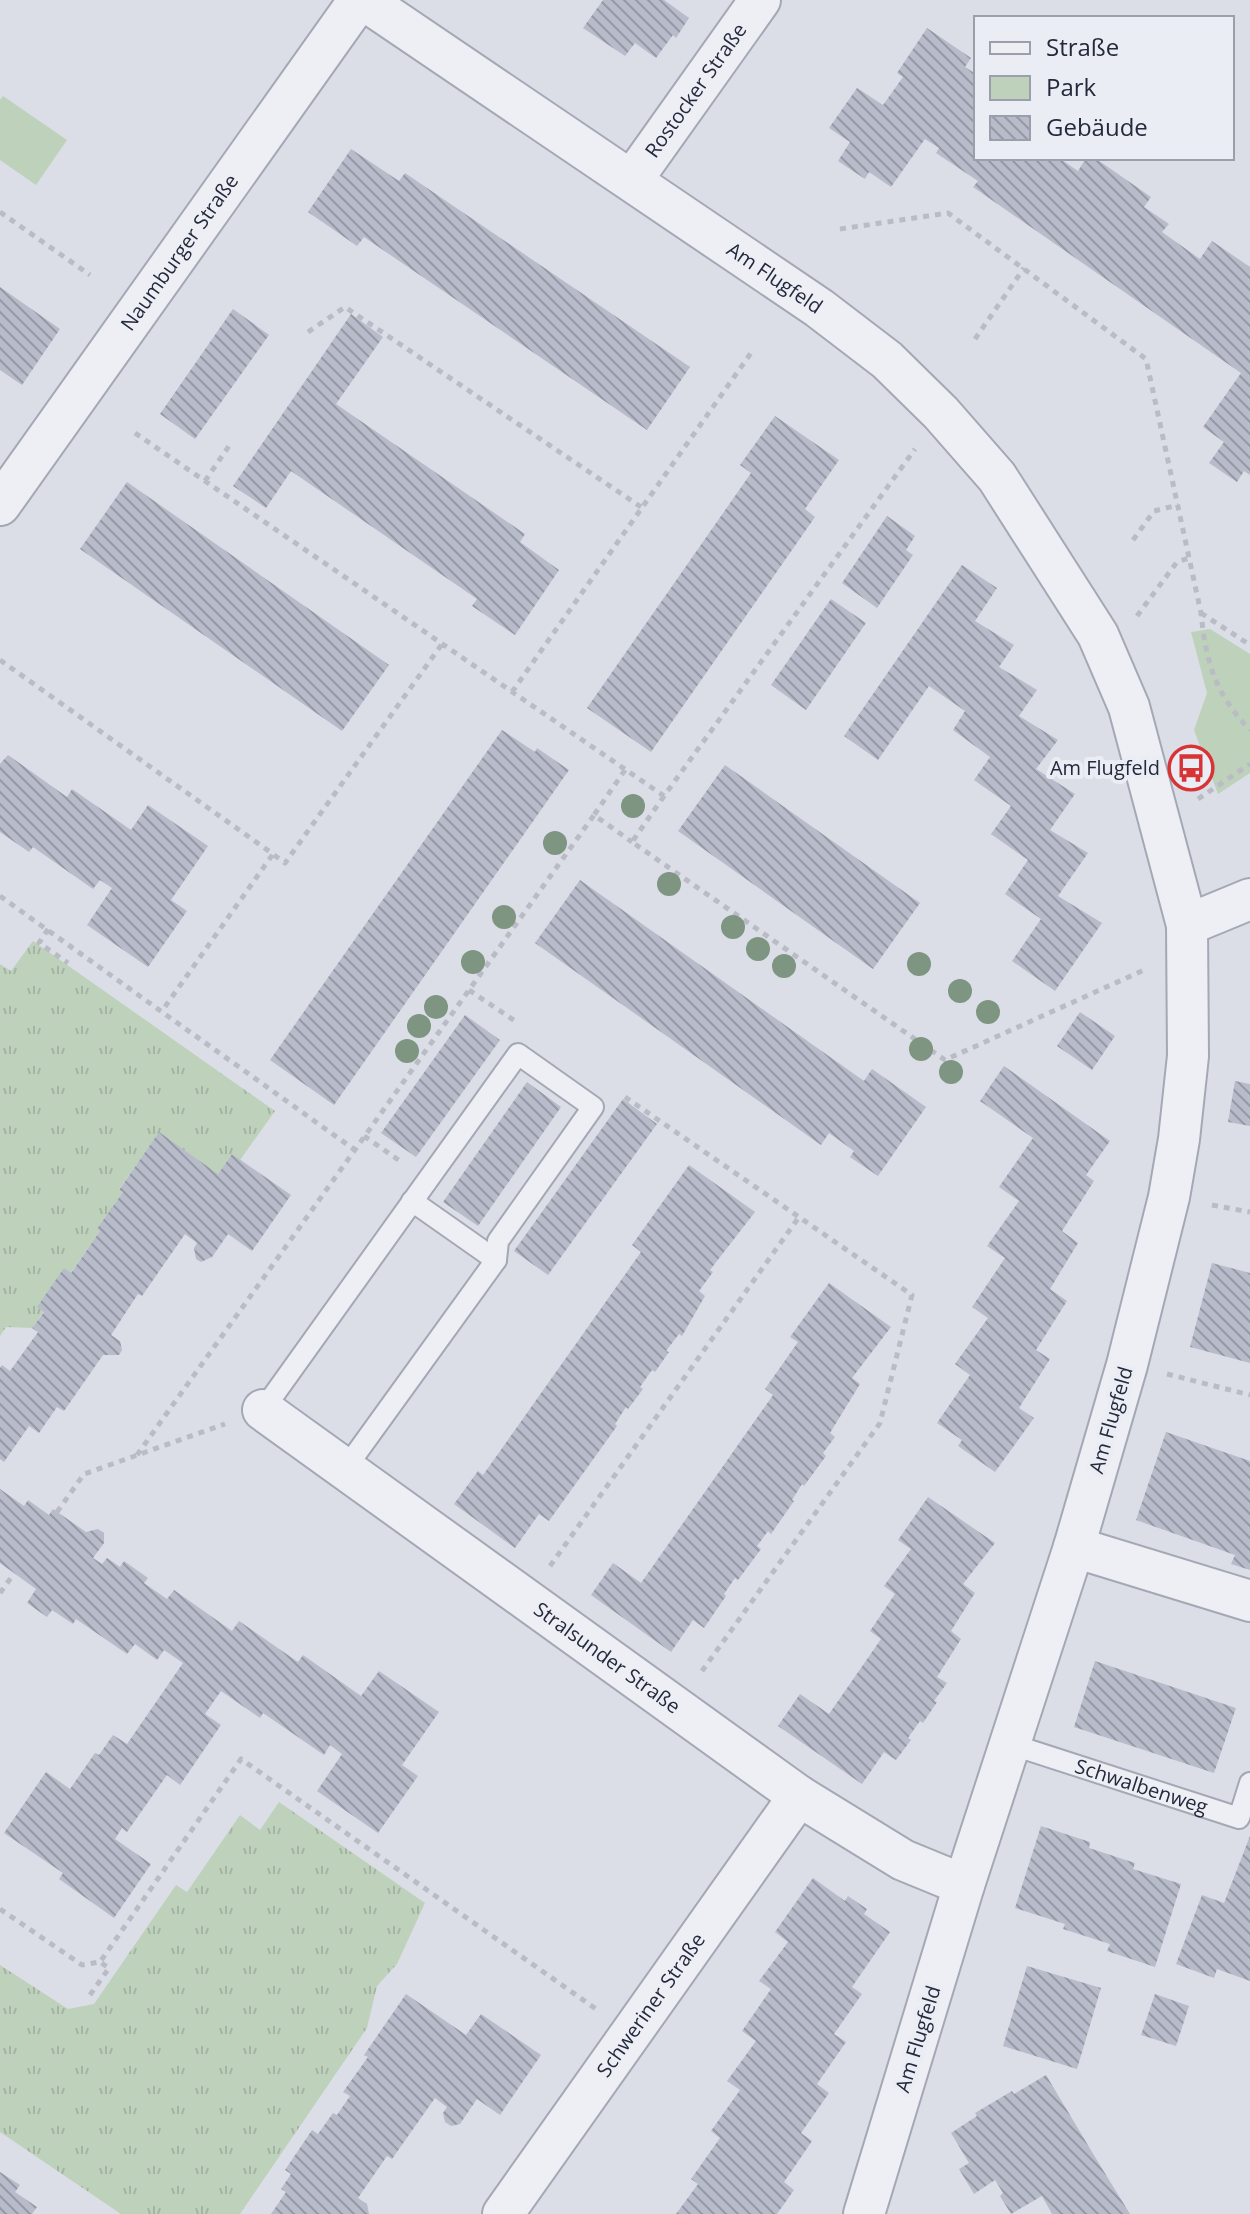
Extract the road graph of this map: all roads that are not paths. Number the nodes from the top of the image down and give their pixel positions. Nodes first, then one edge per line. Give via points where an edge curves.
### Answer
1 (362, 0) edge
2 (760, 0) edge
3 (632, 180) junction
4 (0, 505) edge
5 (1250, 899) edge
6 (1186, 938) junction
7 (412, 1201) junction
8 (496, 1260) junction
9 (263, 1410) joint
10 (345, 1469) junction
11 (1074, 1547) junction
12 (1250, 1601) edge
13 (1010, 1744) junction
14 (1250, 1783) edge
15 (799, 1796) junction
16 (964, 1885) junction
17 (503, 2214) edge
18 (864, 2214) edge

1 - 3 street, Am Flugfeld
1 - 4 street, Naumburger Straße
2 - 3 street, Rostocker Straße
3 - 6 street, Am Flugfeld via 887,360 997,477 1098,635 1129,707
5 - 6 street
6 - 11 street, Am Flugfeld via 1188,1056 1169,1197
7 - 8 lane
7 - 8 lane via 518,1054 593,1107 498,1241
7 - 9 lane
8 - 10 lane
9 - 10 street, Stralsunder Straße
10 - 15 street, Stralsunder Straße
11 - 12 street
11 - 13 street, Am Flugfeld
13 - 14 lane, Schwalbenweg via 1239,1818
13 - 16 street, Am Flugfeld
15 - 16 street, Stralsunder Straße via 903,1860
15 - 17 street, Schweriner Straße
16 - 18 street, Am Flugfeld

